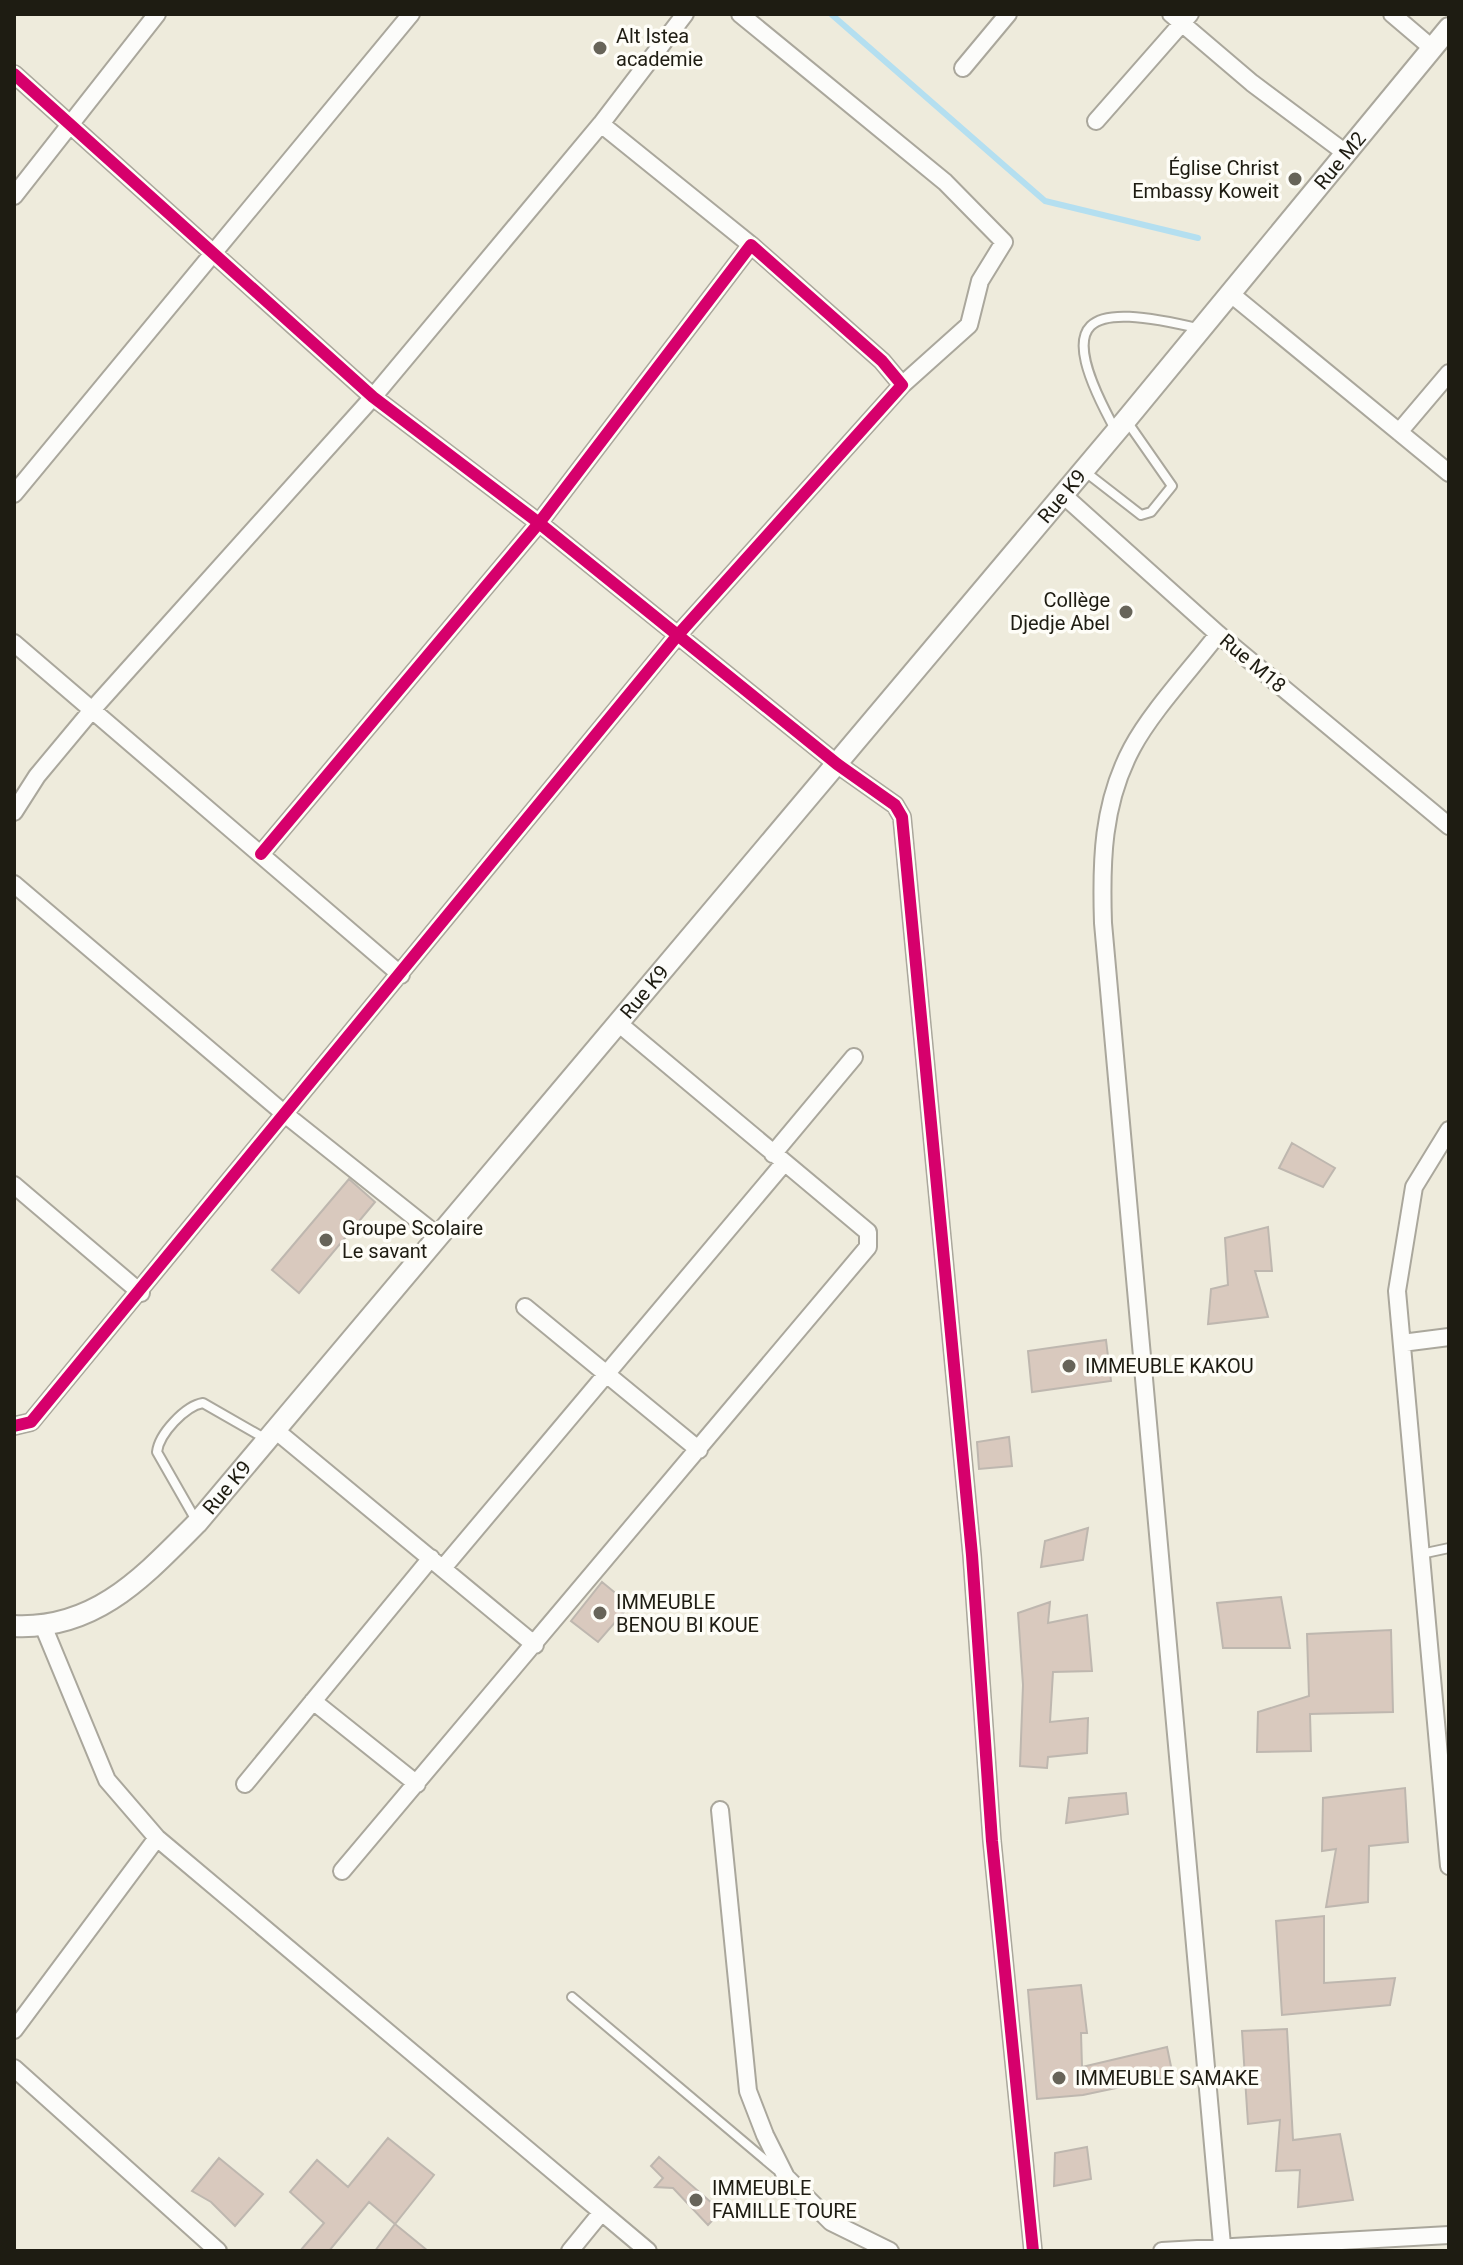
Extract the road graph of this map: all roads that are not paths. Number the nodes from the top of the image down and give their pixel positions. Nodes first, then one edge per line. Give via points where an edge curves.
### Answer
1 (157, 14) edge
2 (411, 14) edge
3 (685, 14) edge
4 (740, 14) edge
5 (1008, 14) edge
6 (1392, 14) edge
7 (1181, 17) edge
8 (1449, 28) edge
9 (1432, 48) junction
10 (963, 68) dead end
11 (14, 74) edge
12 (1096, 121) dead end
13 (71, 123) junction
14 (601, 124) junction
15 (1347, 154) junction
16 (14, 196) edge
17 (751, 245) junction
18 (211, 252) junction
19 (1231, 294) junction
20 (1201, 329) junction
21 (1449, 373) edge
22 (902, 385) junction
23 (373, 397) junction
24 (1121, 425) junction
25 (1399, 432) junction
26 (1083, 469) junction
27 (1449, 473) edge
28 (14, 494) edge
29 (1062, 494) junction
30 (539, 523) junction
31 (1218, 634) junction
32 (677, 636) junction
33 (14, 643) edge
34 (92, 710) junction
35 (837, 764) junction
36 (14, 812) edge
37 (1449, 826) edge
38 (261, 854) junction
39 (14, 884) edge
40 (401, 975) junction
41 (617, 1022) junction
42 (854, 1057) dead end
43 (286, 1115) junction
44 (1449, 1130) edge
45 (1443, 1151) edge
46 (778, 1158) junction
47 (14, 1185) edge
48 (438, 1236) junction
49 (141, 1293) junction
50 (525, 1307) dead end
51 (1449, 1337) edge
52 (1402, 1343) junction
53 (605, 1374) junction
54 (14, 1426) edge
55 (270, 1434) junction
56 (699, 1450) junction
57 (197, 1523) junction
58 (1449, 1548) edge
59 (1421, 1554) junction
60 (437, 1563) junction
61 (14, 1626) edge
62 (44, 1628) junction
63 (535, 1645) junction
64 (313, 1701) junction
65 (245, 1784) dead end
66 (417, 1784) junction
67 (1446, 1806) edge
68 (720, 1810) dead end
69 (157, 1838) junction
70 (1449, 1866) edge
71 (342, 1871) dead end
72 (572, 1997) dead end
73 (14, 2030) edge
74 (14, 2068) edge
75 (786, 2177) junction
76 (601, 2213) junction
77 (1449, 2235) edge
78 (1222, 2245) junction
79 (218, 2251) edge
80 (570, 2251) edge
81 (648, 2251) edge
82 (890, 2251) edge
83 (1033, 2251) edge
84 (1162, 2251) edge

1 - 13 street
2 - 18 street
3 - 14 street
4 - 22 street via 945,182 1004,242 980,281 969,325
5 - 10 street
6 - 9 street
7 - 12 street
7 - 15 street via 1252,83
8 - 9 street, Rue M2
9 - 15 street, Rue M2
11 - 13 street
13 - 16 street
13 - 18 street
14 - 17 street
14 - 23 street
15 - 19 street, Rue M2
17 - 22 street via 882,361
17 - 30 street
18 - 23 street
18 - 28 street
19 - 20 street, Rue K9
19 - 25 street
20 - 24 street, Rue K9
20 - 24 lane via 1120,315 1101,317 1089,326 1082,339 1084,364 1094,392
21 - 25 street
22 - 32 street
23 - 30 street
23 - 34 street
24 - 26 street, Rue K9
24 - 26 lane via 1172,486 1151,512 1141,515
25 - 27 street
26 - 29 street, Rue K9
29 - 31 street, Rue M18
29 - 35 street, Rue K9
30 - 32 street
30 - 38 street
31 - 37 street, Rue M18
31 - 78 street via 1132,747 1110,805 1101,857
32 - 35 street
32 - 40 street
33 - 34 street
34 - 36 street
34 - 38 street
35 - 41 street, Rue K9
35 - 83 street via 895,805 902,817
38 - 40 street
39 - 43 street
40 - 43 street
41 - 46 street
41 - 48 street, Rue K9
42 - 46 street
43 - 48 street
43 - 49 street
44 - 45 street
45 - 52 street via 1414,1187 1397,1291
46 - 53 street
46 - 56 street via 868,1232 868,1247
47 - 49 street
48 - 55 street, Rue K9
49 - 54 street via 31,1422
50 - 53 street
51 - 52 street
52 - 59 street
53 - 56 street
53 - 60 street
55 - 57 street, Rue K9
55 - 57 lane via 203,1403 192,1405 160,1439 157,1452
55 - 60 street
56 - 63 street
57 - 62 street, Rue K9 via 136,1585 89,1612
58 - 59 lane
59 - 67 street
60 - 63 street
60 - 64 street
61 - 62 street, Rue K9
62 - 69 street via 107,1780
63 - 66 street
64 - 65 street
64 - 66 street
66 - 71 street
67 - 70 street
68 - 75 street via 748,2091
69 - 73 street
69 - 76 street
72 - 75 lane
74 - 79 street
75 - 82 street via 831,2222
76 - 80 street
76 - 81 street
77 - 78 street
78 - 84 street

